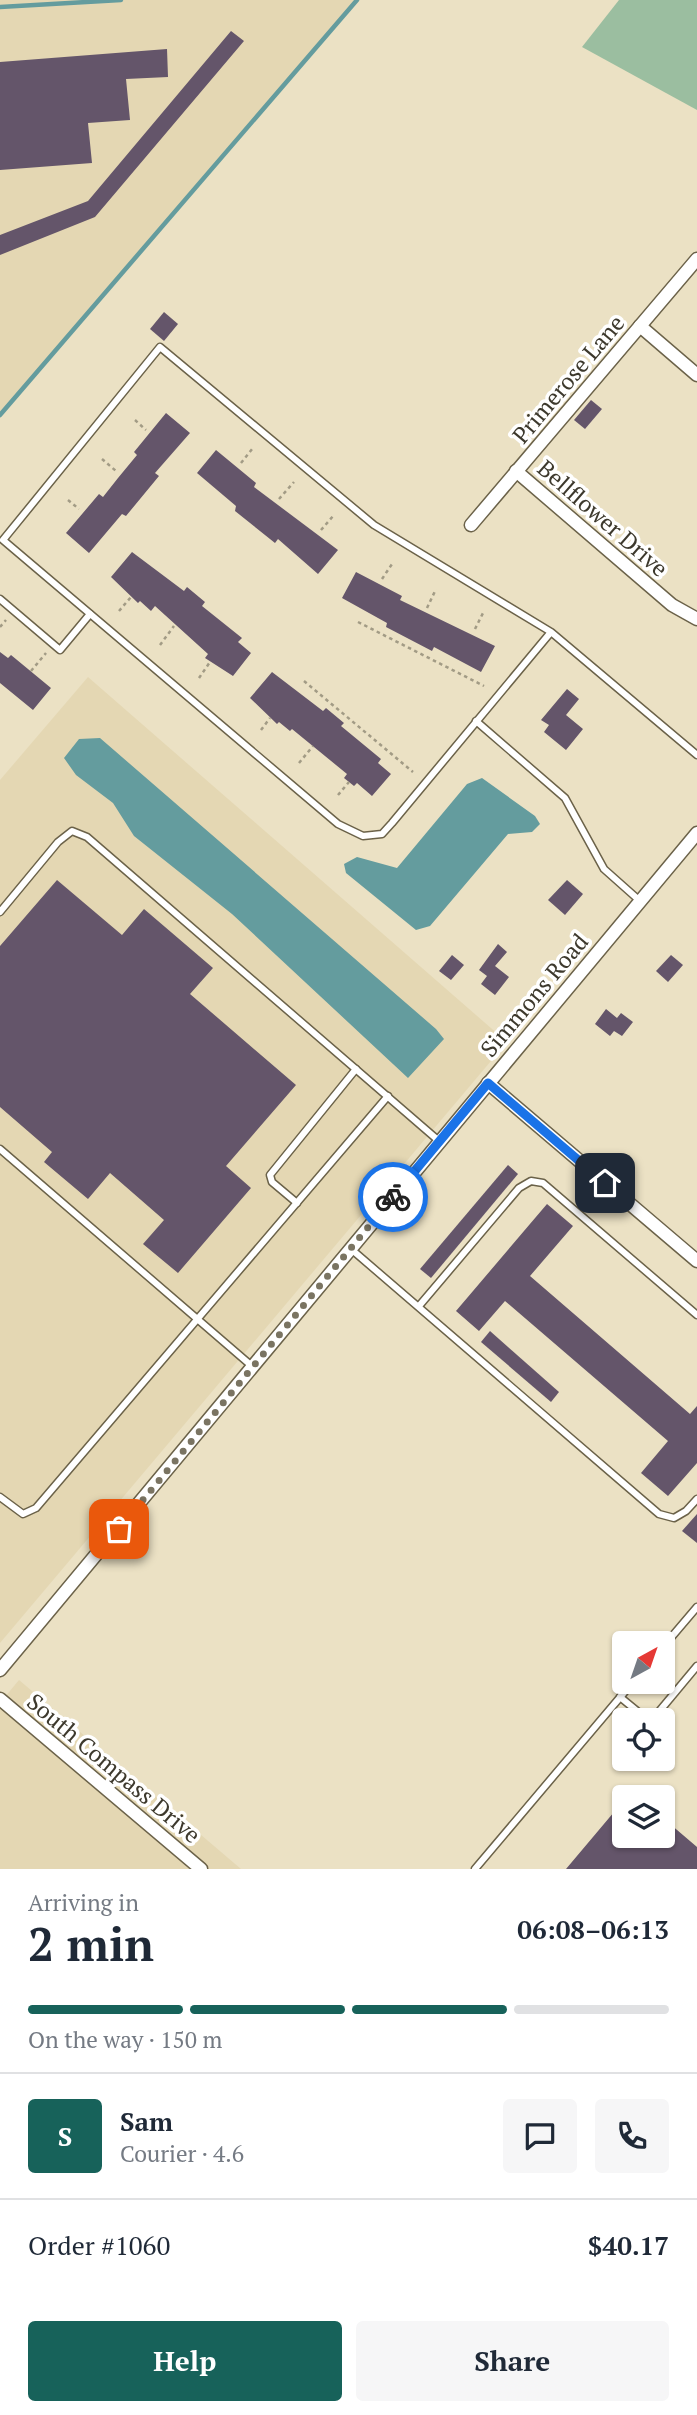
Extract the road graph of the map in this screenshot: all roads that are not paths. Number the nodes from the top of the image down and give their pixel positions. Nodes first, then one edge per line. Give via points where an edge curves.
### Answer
1 (697, 259) edge
2 (640, 326) junction
3 (697, 375) edge
4 (516, 471) junction
5 (471, 525) dead end
6 (2, 542) edge
7 (0, 599) edge
8 (90, 614) junction
9 (697, 619) edge
10 (551, 632) junction
11 (476, 721) junction
12 (697, 755) edge
13 (697, 832) edge
14 (640, 901) junction
15 (0, 912) edge
16 (356, 1069) junction
17 (488, 1083) junction
18 (388, 1096) junction
19 (439, 1141) junction
20 (0, 1149) edge
21 (297, 1203) junction
22 (351, 1249) junction
23 (697, 1261) edge
24 (419, 1306) junction
25 (697, 1315) edge
26 (198, 1319) junction
27 (255, 1368) junction
28 (0, 1497) edge
29 (697, 1499) edge
30 (697, 1607) edge
31 (676, 1632) edge
32 (697, 1666) edge
33 (0, 1670) edge
34 (623, 1694) edge
35 (620, 1697) junction
36 (0, 1699) edge
37 (634, 1708) edge
38 (660, 1708) edge
39 (201, 1869) edge
40 (475, 1869) edge

1 - 2 street, Primerose Lane
2 - 3 street
2 - 4 street, Primerose Lane
4 - 5 street, Primerose Lane
4 - 9 street, Bellflower Drive via 672,605
6 - 8 lane
6 - 10 lane via 160,347 374,525
7 - 8 lane via 60,650
8 - 11 lane via 338,824 363,836 382,834
10 - 11 lane
10 - 12 lane
11 - 14 lane via 565,798 604,869
13 - 14 street, Simmons Road
14 - 17 street, Simmons Road
15 - 16 lane via 58,842 72,831 87,837
16 - 18 lane
16 - 21 lane via 270,1175
17 - 19 street, Simmons Road
17 - 23 street
18 - 19 lane
18 - 21 lane
19 - 22 street, Simmons Road
20 - 26 lane
21 - 26 lane
22 - 24 lane
22 - 27 street, Simmons Road
24 - 25 lane via 519,1188 530,1181 543,1183
24 - 29 lane via 659,1514 674,1518
26 - 27 lane
26 - 28 lane via 36,1508 23,1514
27 - 33 street, Simmons Road
30 - 31 lane
32 - 38 lane
34 - 35 lane
35 - 37 lane
35 - 40 lane
36 - 39 street, South Compass Drive

